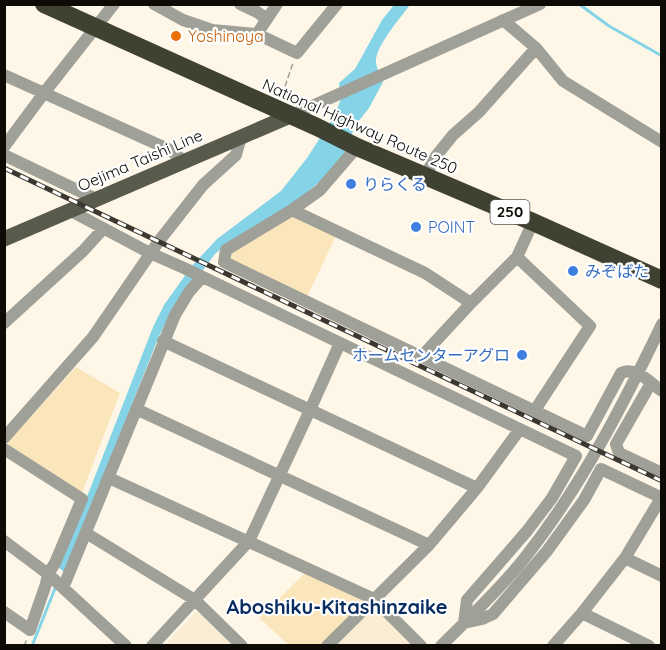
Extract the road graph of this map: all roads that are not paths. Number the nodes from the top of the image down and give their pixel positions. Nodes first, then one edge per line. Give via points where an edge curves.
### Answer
1 (44, 4) edge
2 (114, 4) edge
3 (154, 4) edge
4 (240, 4) edge
5 (277, 4) edge
6 (336, 4) edge
7 (534, 6) edge
8 (267, 19) junction
9 (503, 20) junction
10 (96, 28) junction
11 (257, 34) junction
12 (537, 48) junction
13 (4, 75) edge
14 (44, 93) junction
15 (283, 113) junction
16 (241, 137) junction
17 (662, 142) edge
18 (4, 147) edge
19 (357, 147) junction
20 (4, 155) edge
21 (184, 161) junction
22 (425, 176) junction
23 (96, 199) junction
24 (69, 210) junction
25 (292, 210) junction
26 (533, 222) junction
27 (103, 229) junction
28 (4, 239) edge
29 (150, 253) junction
30 (517, 257) junction
31 (202, 277) junction
32 (662, 280) edge
33 (471, 303) junction
34 (4, 323) edge
35 (662, 324) edge
36 (164, 340) junction
37 (339, 343) junction
38 (421, 357) junction
39 (638, 373) junction
40 (651, 383) junction
41 (662, 391) edge
42 (136, 409) junction
43 (310, 410) junction
44 (535, 411) junction
45 (520, 429) junction
46 (4, 438) edge
47 (4, 449) edge
48 (662, 473) edge
49 (279, 476) junction
50 (109, 478) junction
51 (477, 488) junction
52 (661, 498) edge
53 (86, 533) junction
54 (4, 541) edge
55 (249, 542) junction
56 (429, 545) junction
57 (625, 558) junction
58 (48, 574) junction
59 (662, 576) edge
60 (63, 588) junction
61 (374, 599) junction
62 (195, 600) junction
63 (4, 612) edge
64 (582, 613) junction
65 (464, 623) junction
66 (126, 645) edge
67 (152, 645) edge
68 (242, 645) edge
69 (327, 645) edge
70 (421, 645) edge
71 (441, 645) edge
72 (553, 645) edge
73 (649, 645) edge

1 - 10 highway, National Highway Route 250 / 250
2 - 10 street
3 - 11 street via 212,30
4 - 8 street
5 - 8 street
6 - 11 street via 297,53
7 - 9 street
8 - 11 street
9 - 12 street
9 - 15 street via 338,94
10 - 14 street
10 - 15 highway, National Highway Route 250 / 250
12 - 17 street via 563,81
12 - 22 street via 453,135
13 - 14 street
14 - 18 street
14 - 21 street via 170,150
15 - 16 main road, Oejima Taishi Line
15 - 19 highway, National Highway Route 250 / 250
16 - 21 main road, Oejima Taishi Line
16 - 29 street via 236,154 203,185
19 - 22 highway, National Highway Route 250 / 250
19 - 25 street via 320,190
20 - 23 street
21 - 23 main road, Oejima Taishi Line
22 - 26 highway, National Highway Route 250 / 250
23 - 24 main road, Oejima Taishi Line
24 - 27 street
24 - 28 main road, Oejima Taishi Line
25 - 33 street via 425,273
25 - 38 street via 226,250 224,262
26 - 30 street
26 - 32 highway, National Highway Route 250 / 250
27 - 29 street
27 - 34 street
29 - 31 street
29 - 46 street via 93,337
30 - 33 street
30 - 44 street via 590,326
31 - 36 street via 175,315
31 - 37 street
33 - 38 street
35 - 39 street
36 - 42 street
36 - 43 street
37 - 43 street
37 - 45 street
38 - 44 street
39 - 40 street
39 - 44 street via 621,373 587,436
39 - 65 street via 598,451 561,508 523,560
40 - 41 street
40 - 48 street via 616,444 619,453
42 - 49 street
42 - 50 street
43 - 49 street
43 - 51 street
45 - 51 street
45 - 65 street via 576,456 552,498 467,600
47 - 58 street via 82,499
49 - 55 street
49 - 56 street
50 - 53 street
50 - 55 street
51 - 56 street
52 - 57 street
52 - 65 street via 601,469 547,551 493,614
53 - 60 street
53 - 62 street
54 - 58 street
55 - 61 street
55 - 62 street
56 - 61 street
57 - 59 street
57 - 64 street
58 - 60 street
58 - 63 street via 30,630
60 - 66 street
61 - 69 street
61 - 70 street
62 - 67 street
62 - 68 street
64 - 72 street
64 - 73 street
65 - 71 street

